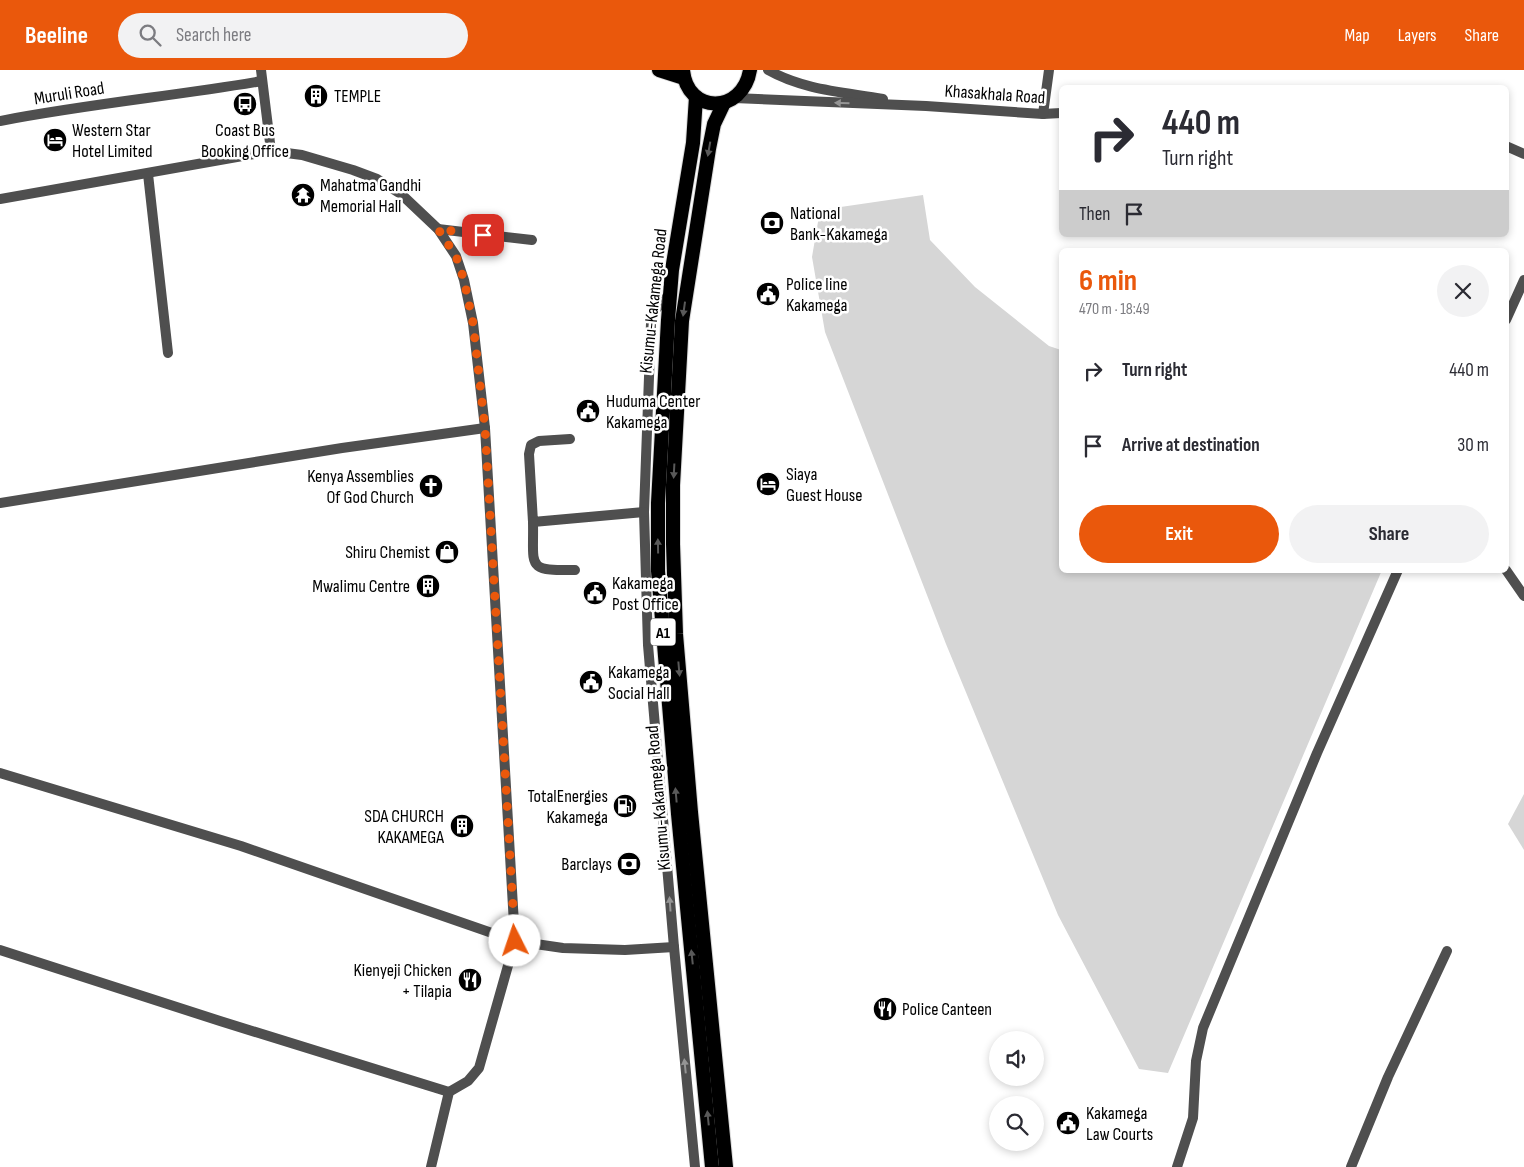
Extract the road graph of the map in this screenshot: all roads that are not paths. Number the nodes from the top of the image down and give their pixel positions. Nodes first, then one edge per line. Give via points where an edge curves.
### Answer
1 (659, 70) edge
2 (750, 70) edge
3 (768, 70) edge
4 (1048, 70) edge
5 (683, 74) edge
6 (262, 75) edge
7 (696, 97) junction
8 (729, 101) junction
9 (926, 106) junction
10 (1059, 113) edge
11 (1043, 114) junction
12 (0, 121) edge
13 (1509, 147) edge
14 (271, 151) junction
15 (1524, 154) edge
16 (148, 174) junction
17 (0, 199) edge
18 (438, 229) junction
19 (532, 240) dead end
20 (1524, 280) edge
21 (670, 294) junction
22 (1509, 313) edge
23 (168, 353) dead end
24 (485, 428) junction
25 (570, 439) dead end
26 (0, 504) edge
27 (644, 512) junction
28 (533, 522) junction
29 (575, 570) dead end
30 (1397, 573) edge
31 (1508, 573) edge
32 (1524, 596) edge
33 (0, 773) edge
34 (680, 835) junction
35 (667, 864) junction
36 (515, 941) junction
37 (674, 947) junction
38 (0, 950) edge
39 (1447, 951) dead end
40 (449, 1092) junction
41 (431, 1167) edge
42 (695, 1167) edge
43 (712, 1167) edge
44 (726, 1167) edge
45 (1177, 1167) edge
46 (1351, 1167) edge

1 - 5 highway
2 - 8 highway, Kisumu-Kakamega Road via 743,91
3 - 9 street via 811,87
4 - 11 street
5 - 7 highway via 688,89
6 - 12 street, Muruli Road via 203,91 68,108
6 - 14 street
7 - 8 highway via 714,104
7 - 21 highway, Kisumu-Kakamega Road / A1 via 693,142
9 -> 8 street
8 -> 44 highway, Kisumu-Kakamega Road / A1 via 714,124 708,149 682,322 673,544 676,634
9 - 11 street, Khasakhala Road
10 - 11 street, Khasakhala Road
13 - 15 street
14 - 16 street
14 - 18 street via 302,155 377,179 401,194
16 - 17 street
16 - 23 street
18 - 19 street
18 - 24 street via 456,256 464,280 473,323
20 - 22 street
21 - 27 street via 654,311 651,323
34 -> 21 highway, Kisumu-Kakamega Road / A1 via 658,570 658,503
24 - 26 street
24 - 36 street
25 - 28 street via 539,441 531,445
27 - 28 street
27 - 35 street via 648,646
28 - 29 street via 534,562 538,568
30 - 45 street via 1317,753 1203,1028 1196,1061 1193,1118
31 - 32 street
33 - 36 street via 242,846
34 - 35 street
43 -> 34 highway, Kisumu-Kakamega Road / A1
37 -> 35 street
36 - 37 street via 624,950
36 - 40 street via 478,1068 468,1081
42 -> 37 street
38 - 40 street
39 - 46 street via 1388,1077
40 - 41 street

